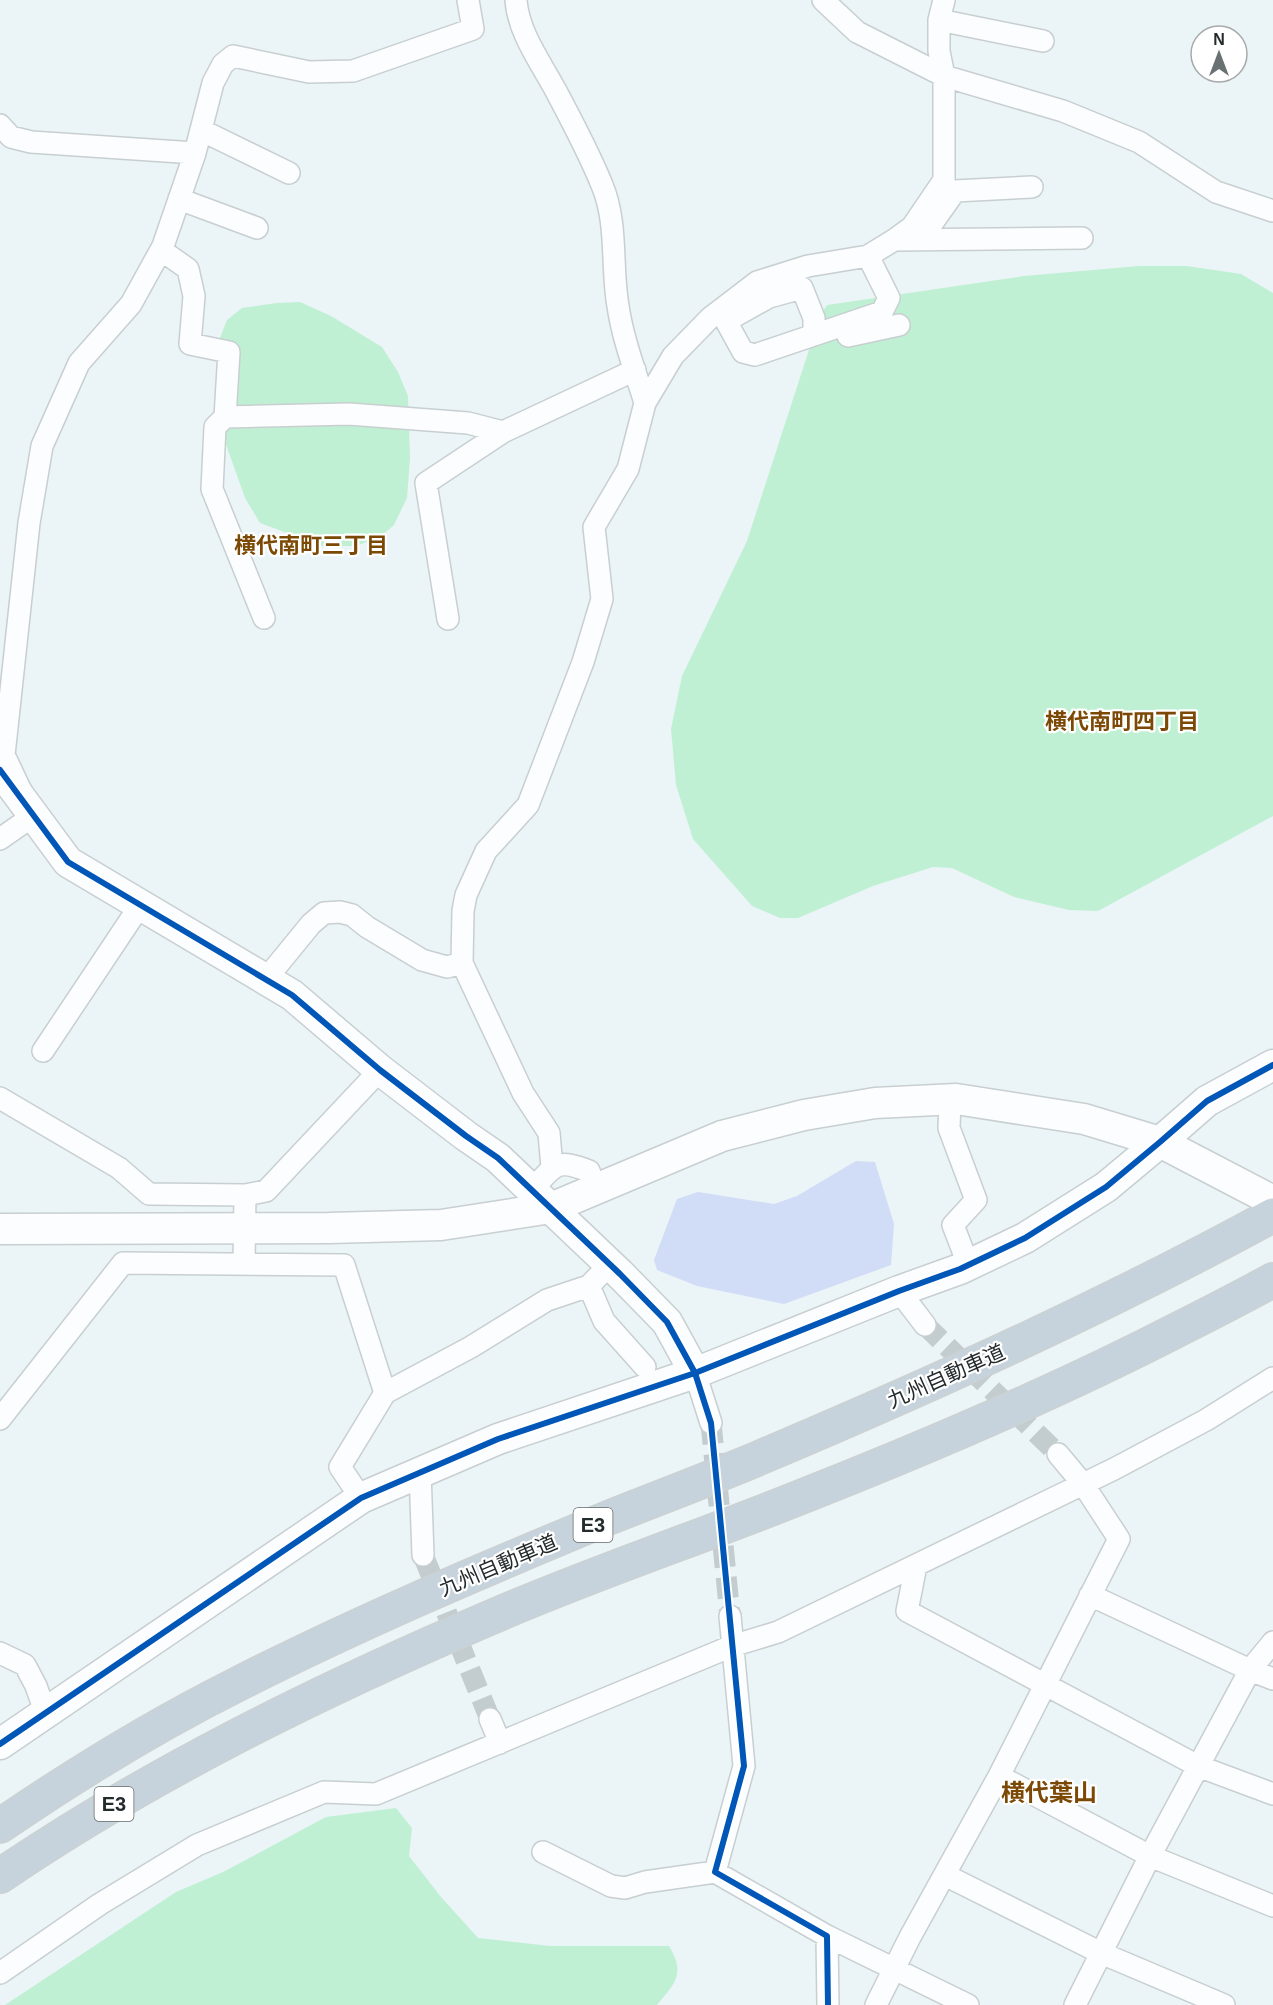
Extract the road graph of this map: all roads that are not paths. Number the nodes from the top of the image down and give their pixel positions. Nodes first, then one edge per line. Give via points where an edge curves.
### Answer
1 (468, 0) edge
2 (516, 0) edge
3 (823, 0) edge
4 (941, 10) edge
5 (1042, 41) dead end
6 (944, 76) junction
7 (0, 125) edge
8 (201, 130) junction
9 (195, 153) junction
10 (289, 173) dead end
11 (1032, 187) dead end
12 (179, 199) junction
13 (1273, 211) edge
14 (257, 228) dead end
15 (1082, 238) dead end
16 (894, 240) junction
17 (920, 240) junction
18 (161, 250) junction
19 (868, 256) junction
20 (899, 325) dead end
21 (635, 370) junction
22 (645, 402) junction
23 (225, 417) junction
24 (503, 432) junction
25 (264, 618) dead end
26 (448, 619) dead end
27 (0, 770) edge
28 (33, 816) junction
29 (0, 839) edge
30 (141, 904) junction
31 (462, 963) junction
32 (266, 979) junction
33 (43, 1051) dead end
34 (1273, 1065) edge
35 (380, 1070) junction
36 (0, 1098) edge
37 (950, 1099) junction
38 (1161, 1143) junction
39 (552, 1168) junction
40 (596, 1189) junction
41 (245, 1195) junction
42 (542, 1199) junction
43 (1273, 1201) edge
44 (1273, 1215) edge
45 (244, 1228) junction
46 (0, 1229) edge
47 (244, 1263) junction
48 (610, 1264) junction
49 (968, 1264) junction
50 (1264, 1285) edge
51 (589, 1286) junction
52 (899, 1291) junction
53 (925, 1325) tunnel mouth
54 (645, 1367) dead end
55 (695, 1373) junction
56 (1273, 1378) edge
57 (385, 1393) junction
58 (0, 1419) edge
59 (711, 1423) tunnel mouth
60 (1058, 1454) tunnel mouth
61 (420, 1472) junction
62 (1083, 1484) junction
63 (361, 1498) junction
64 (423, 1555) tunnel mouth
65 (916, 1566) junction
66 (1090, 1594) junction
67 (730, 1616) tunnel mouth
68 (1273, 1642) edge
69 (732, 1646) junction
70 (0, 1653) edge
71 (1250, 1670) junction
72 (1273, 1679) edge
73 (1044, 1686) junction
74 (46, 1714) junction
75 (490, 1719) tunnel mouth
76 (232, 1739) junction
77 (500, 1743) junction
78 (0, 1744) edge
79 (1198, 1766) junction
80 (999, 1776) junction
81 (1273, 1794) edge
82 (0, 1826) edge
83 (543, 1852) dead end
84 (1150, 1856) junction
85 (715, 1872) junction
86 (945, 1875) junction
87 (0, 1876) edge
88 (0, 1893) edge
89 (1273, 1906) edge
90 (827, 1936) junction
91 (1101, 1953) junction
92 (895, 1968) junction
93 (0, 1973) edge
94 (828, 2005) edge
95 (876, 2005) edge
96 (968, 2005) edge
97 (1075, 2005) edge
98 (1224, 2005) edge

1 - 8 street via 473,29 352,71 309,72 233,56 223,64 213,83
2 - 21 street via 525,33 609,204 617,304
3 - 6 street via 857,32
4 - 5 street
4 - 6 street via 939,51
6 - 13 street via 1063,111 1139,142 1216,192
6 - 16 street via 944,180 912,227
7 - 9 street via 11,137 31,142
8 - 9 street
8 - 10 street
9 - 12 street
11 - 17 street via 955,190
12 - 14 street
12 - 18 street
15 - 17 street
16 - 17 street
16 - 19 street
18 - 23 street via 188,268 194,296 190,344 229,352
18 - 28 street via 131,304 79,363 42,447 29,523 4,755
19 - 20 street via 889,298 882,312 820,333 831,339
19 - 22 street via 808,266 757,282 710,318 673,356
21 - 22 street
21 - 24 street
22 - 31 street via 628,469 594,527 602,599 583,662 528,805 486,851 466,895
23 - 24 street via 349,414 468,423
23 - 25 street via 215,427 212,489
24 - 26 street via 426,483
27 - 28 street
28 - 29 street
28 - 30 street via 68,862
30 - 32 street
30 - 33 street
31 - 32 street via 447,968 422,960 352,915 324,913
31 - 39 street via 523,1093 549,1133
32 - 35 street via 292,995
34 - 38 street via 1208,1101
35 - 41 street via 266,1191
35 - 42 street via 498,1158
36 - 41 street via 119,1168 150,1194
37 - 38 street via 1084,1119
37 - 40 street via 875,1104 804,1115 722,1136
37 - 49 street via 949,1128 975,1200 953,1225
38 - 43 street
38 - 49 street via 1106,1187 1025,1238
39 - 40 street via 568,1163 589,1171
39 - 42 street
40 - 42 street
41 - 45 street
42 - 45 street via 441,1226
42 - 48 street
44 - 82 highway, 九州自動車道 / E3 via 1078,1316 915,1391 345,1632 236,1685 126,1746
45 - 46 street
45 - 47 street
47 - 57 street via 344,1265
47 - 58 street via 123,1263
48 - 51 street
48 - 55 street via 667,1322
49 - 52 street
50 - 76 highway, E3 via 1119,1360 955,1435 489,1618
51 - 54 street via 604,1321
51 - 57 street via 547,1300
52 - 53 street
52 - 55 street
55 - 59 street
55 - 61 street via 498,1439
56 - 62 street via 1206,1420
57 - 63 street via 340,1467
60 - 62 street
61 - 63 street
61 - 64 street
62 - 65 street
62 - 66 street via 1119,1539
63 - 74 street
65 - 69 street via 778,1632
65 - 73 street via 907,1611
66 - 71 street
66 - 73 street
67 - 69 street
68 - 71 street
69 - 77 street
69 - 85 street via 744,1766
70 - 74 street via 25,1665
71 - 72 street
71 - 79 street
73 - 79 street
73 - 80 street
74 - 78 street
75 - 77 street
76 - 87 highway, E3 via 147,1785
76 - 88 highway
77 - 93 street via 376,1794 324,1792 197,1845 100,1904
79 - 81 street
79 - 84 street
80 - 84 street
80 - 86 street
83 - 85 street via 611,1886 625,1888
84 - 89 street
84 - 91 street
85 - 90 street
86 - 91 street
86 - 92 street
90 - 92 street
90 - 94 street
91 - 97 street
91 - 98 street
92 - 95 street
92 - 96 street

